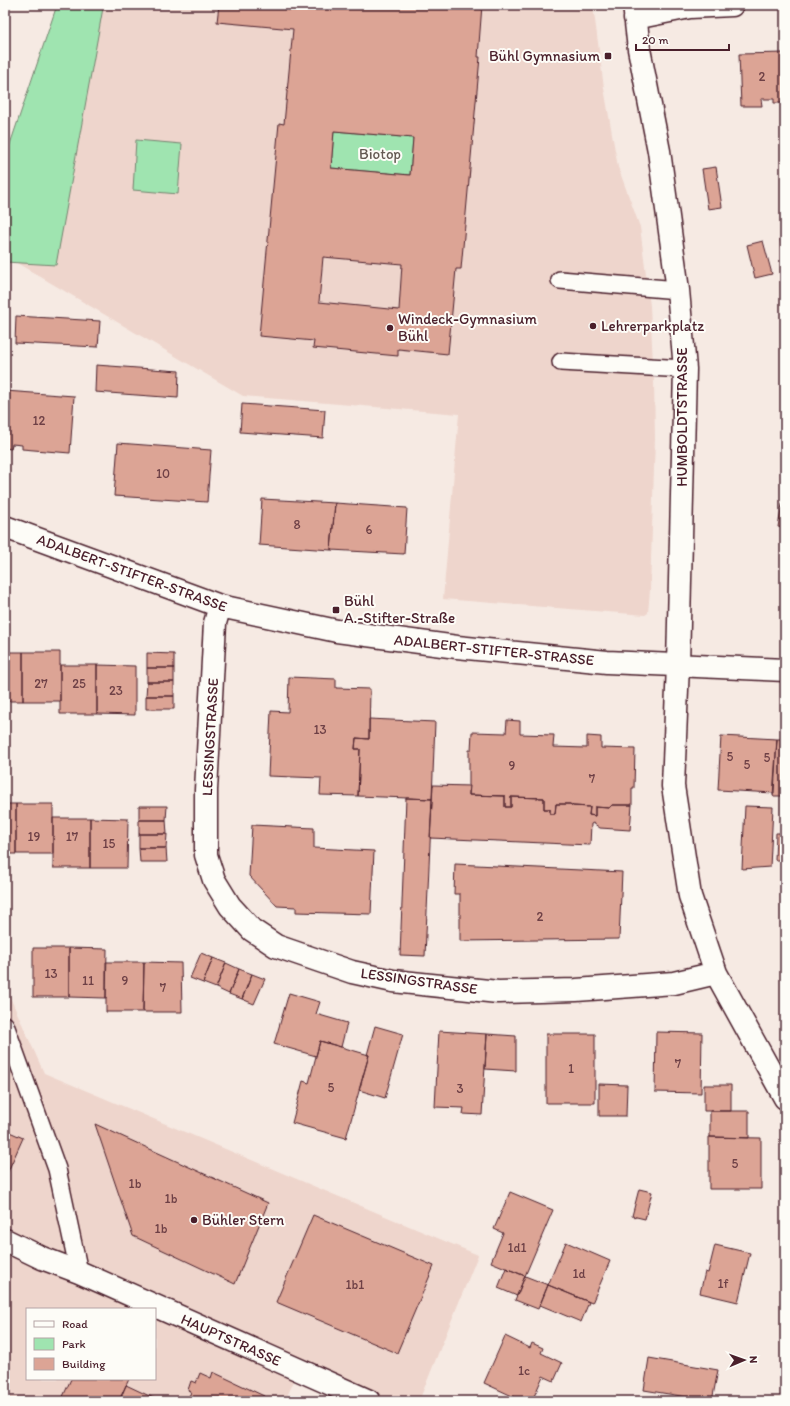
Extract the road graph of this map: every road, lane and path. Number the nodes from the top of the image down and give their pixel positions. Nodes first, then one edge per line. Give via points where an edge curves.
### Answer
1 (732, 5) edge
2 (635, 11) edge
3 (560, 280) dead end
4 (678, 290) junction
5 (561, 362) dead end
6 (685, 369) junction
7 (5, 527) edge
8 (220, 606) junction
9 (678, 665) junction
10 (785, 670) edge
11 (716, 973) junction
12 (5, 1025) edge
13 (785, 1098) edge
14 (5, 1240) edge
15 (78, 1272) junction
16 (369, 1401) edge

1 - 2 street
2 - 4 street, HUMBOLDTSTRASSE via 639,48 659,151
3 - 4 lane
4 - 6 street, HUMBOLDTSTRASSE
5 - 6 lane
6 - 9 street, HUMBOLDTSTRASSE
7 - 8 street, ADALBERT-STIFTER-STRASSE
8 - 9 street, ADALBERT-STIFTER-STRASSE via 337,631 457,647 607,662
8 - 11 street, LESSINGSTRASSE via 215,623 206,790 206,855 214,880 230,906 252,930 276,946 352,972 393,981 498,992 576,990 674,982
9 - 10 street, ADALBERT-STIFTER-STRASSE
9 - 11 street, HUMBOLDTSTRASSE via 673,786 690,896
11 - 13 street, HUMBOLDTSTRASSE
12 - 15 lane via 57,1169
14 - 15 street, HAUPTSTRASSE
15 - 16 street, HAUPTSTRASSE

